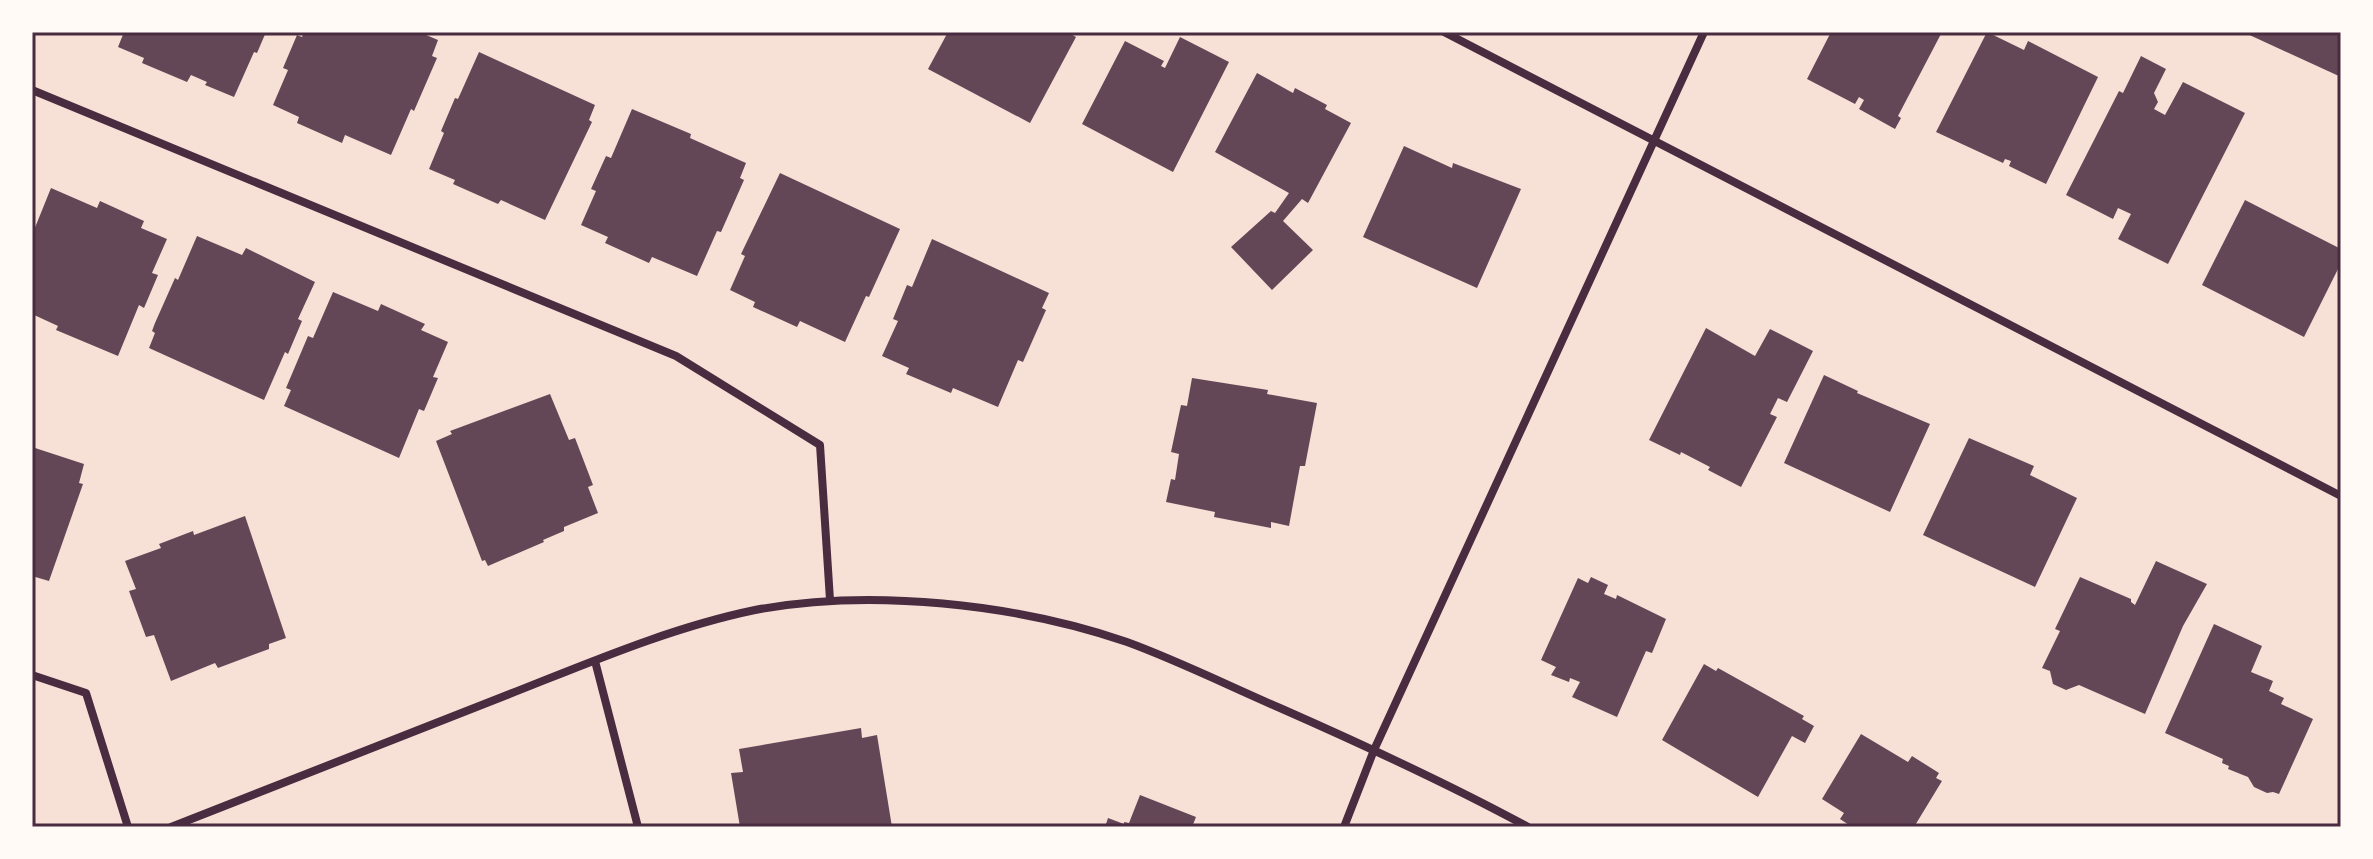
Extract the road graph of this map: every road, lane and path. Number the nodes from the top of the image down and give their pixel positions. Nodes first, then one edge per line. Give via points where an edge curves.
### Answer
1 (1444, 32) edge
2 (1704, 32) edge
3 (32, 90) edge
4 (1654, 142) junction
5 (2341, 496) edge
6 (830, 600) junction
7 (595, 661) junction
8 (32, 675) edge
9 (1374, 750) junction
10 (128, 827) edge
11 (171, 827) edge
12 (638, 827) edge
13 (1344, 827) edge
14 (1528, 827) edge

1 - 4 street
2 - 4 street
3 - 6 street via 676,356 820,445
4 - 5 street
4 - 9 street
6 - 7 street via 755,610
6 - 9 street via 927,603 1061,622 1129,643
7 - 11 street
7 - 12 street
8 - 10 street via 86,693
9 - 13 street
9 - 14 street

